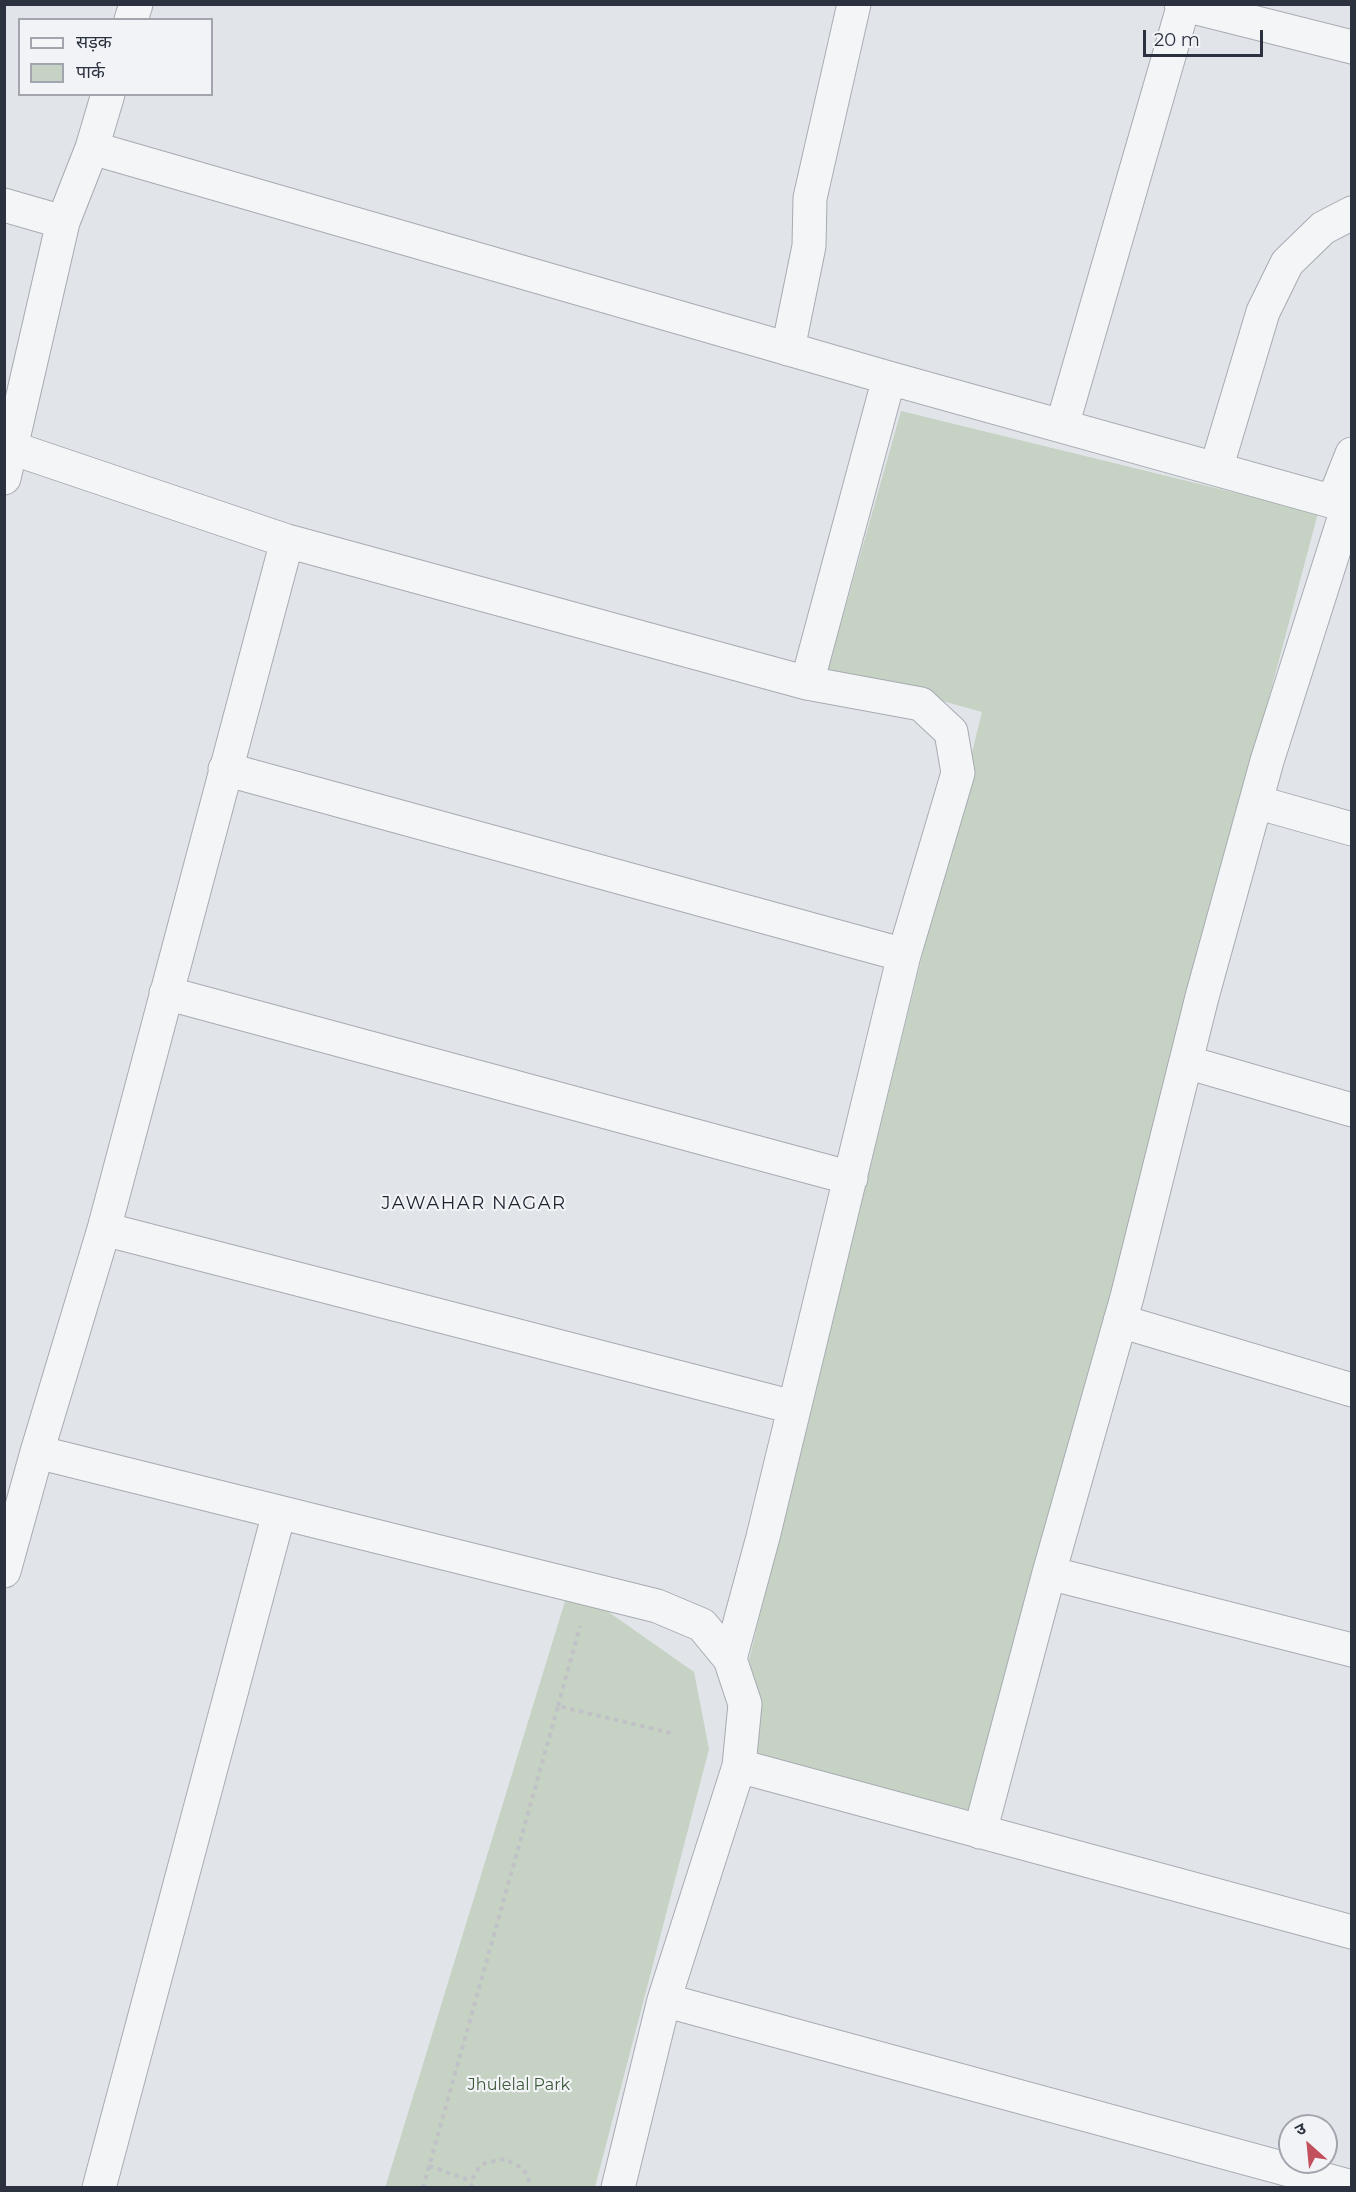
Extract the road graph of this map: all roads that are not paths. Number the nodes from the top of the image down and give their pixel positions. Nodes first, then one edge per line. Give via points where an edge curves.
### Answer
1 (854, 4) edge
2 (1183, 5) edge
3 (1352, 47) edge
4 (107, 96) edge
5 (92, 148) junction
6 (4, 205) edge
7 (1352, 213) edge
8 (63, 222) junction
9 (788, 349) junction
10 (889, 378) junction
11 (1062, 426) junction
12 (1352, 454) edge
13 (8, 463) edge
14 (1216, 469) junction
15 (1344, 505) edge
16 (287, 541) junction
17 (807, 683) junction
18 (225, 769) junction
19 (1256, 802) junction
20 (1352, 829) edge
21 (904, 955) junction
22 (166, 993) junction
23 (1186, 1062) junction
24 (1352, 1110) edge
25 (850, 1178) junction
26 (104, 1229) junction
27 (1120, 1321) junction
28 (1352, 1390) edge
29 (793, 1407) junction
30 (37, 1452) junction
31 (279, 1513) junction
32 (7, 1550) edge
33 (1049, 1573) junction
34 (1352, 1650) edge
35 (730, 1659) junction
36 (739, 1766) junction
37 (980, 1832) junction
38 (1352, 1932) edge
39 (664, 2000) junction
40 (99, 2187) edge
41 (618, 2187) edge
42 (1352, 2187) edge

1 - 9 street via 810,198 809,246
2 - 3 street
2 - 11 street
4 - 5 street
5 - 8 street
5 - 9 street
6 - 8 street
7 - 14 street via 1323,228 1287,263 1263,312
8 - 13 street
9 - 10 street
10 - 11 street
10 - 17 street
11 - 14 street
12 - 15 street
13 - 16 street
14 - 15 street
15 - 19 street
16 - 17 street
16 - 18 street
17 - 21 street via 921,704 951,732 958,773
18 - 21 street
18 - 22 street
19 - 20 street
19 - 23 street
21 - 25 street
22 - 25 street
22 - 26 street
23 - 24 street
23 - 27 street
25 - 29 street
26 - 29 street
26 - 30 street
27 - 28 street
27 - 33 street
29 - 35 street
30 - 31 street
30 - 32 street
31 - 35 street via 657,1606 702,1625
31 - 40 street
33 - 34 street
33 - 37 street
35 - 36 street via 745,1704
36 - 37 street
36 - 39 street
37 - 38 street
39 - 41 street
39 - 42 street

